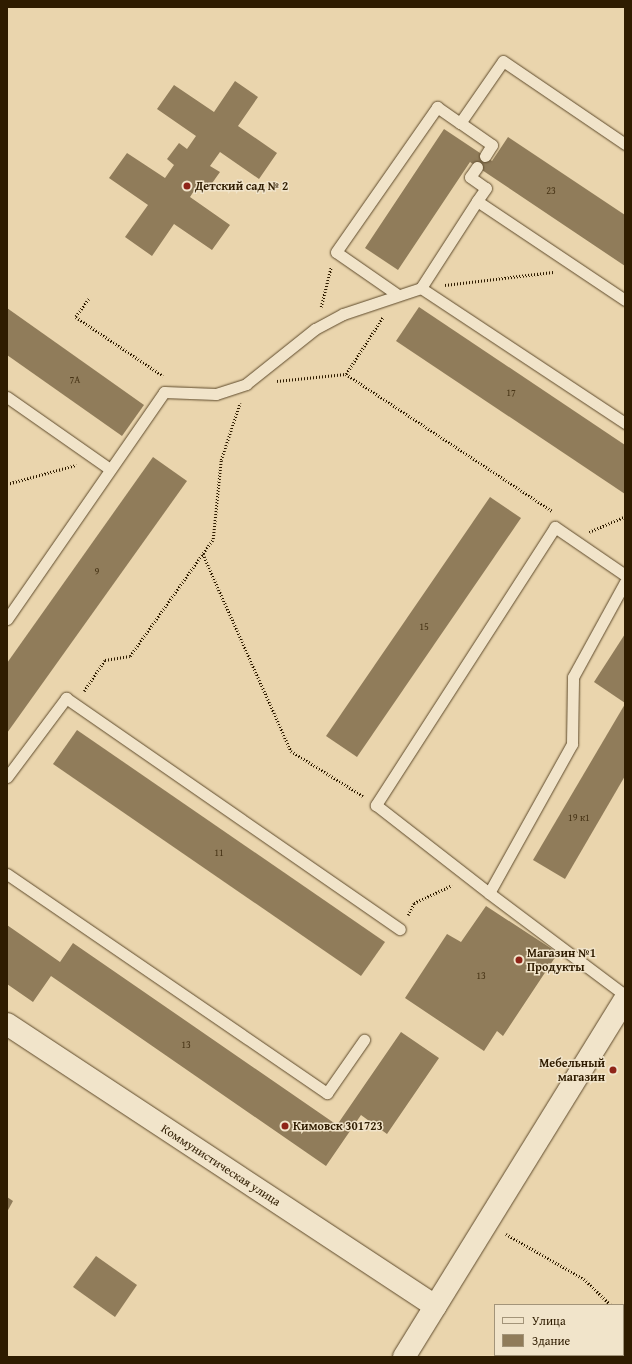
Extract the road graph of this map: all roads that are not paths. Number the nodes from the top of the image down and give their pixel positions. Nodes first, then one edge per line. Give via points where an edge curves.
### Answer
1 (460, 123) junction
2 (625, 144) edge
3 (485, 156) dead end
4 (477, 167) dead end
5 (477, 202) junction
6 (421, 288) junction
7 (398, 296) junction
8 (625, 300) edge
9 (7, 397) edge
10 (625, 423) edge
11 (110, 469) junction
12 (625, 575) edge
13 (625, 582) edge
14 (7, 619) edge
15 (7, 776) edge
16 (7, 874) edge
17 (489, 893) junction
18 (400, 929) road end
19 (625, 994) edge
20 (625, 999) edge
21 (7, 1024) edge
22 (364, 1040) dead end
23 (435, 1306) junction
24 (404, 1357) edge

1 - 2 lane via 503,61
1 - 3 lane via 492,145
1 - 7 lane via 437,107 336,252
4 - 5 lane via 470,177 486,188
5 - 6 lane
5 - 8 lane
6 - 7 lane
6 - 10 lane
7 - 11 lane via 343,314 315,329 246,384 216,394 164,392
9 - 11 lane
11 - 14 lane
12 - 17 lane via 555,527 376,804
13 - 17 lane via 573,677 572,744
15 - 18 lane via 66,698
16 - 22 lane via 327,1094
17 - 19 lane
20 - 23 street
21 - 23 street, Коммунистическая улица
23 - 24 street

